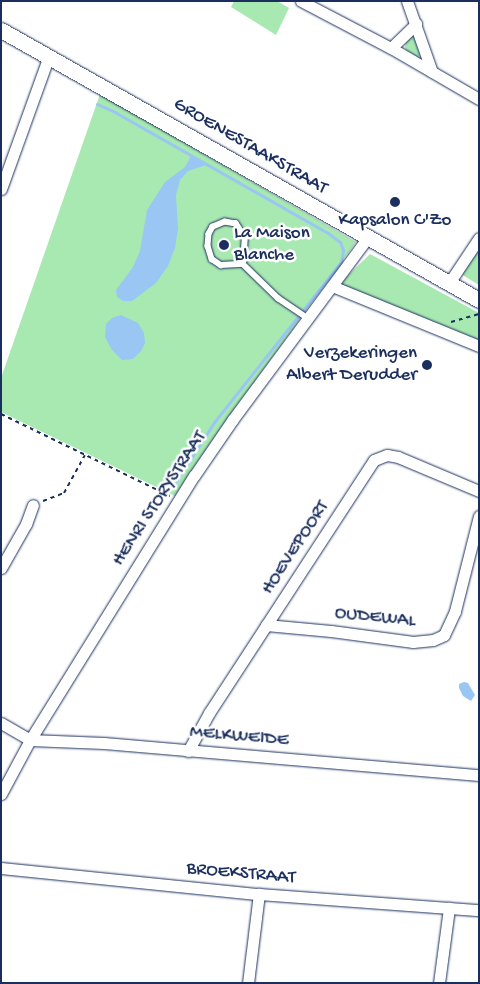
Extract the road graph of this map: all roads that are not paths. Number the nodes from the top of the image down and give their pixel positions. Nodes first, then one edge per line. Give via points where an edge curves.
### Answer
1 (301, 1) edge
2 (407, 1) edge
3 (416, 24) junction
4 (1, 30) edge
5 (391, 48) junction
6 (49, 56) junction
7 (432, 72) junction
8 (479, 99) edge
9 (1, 189) edge
10 (368, 237) junction
11 (479, 238) edge
12 (244, 264) junction
13 (449, 283) junction
14 (332, 286) junction
15 (479, 300) edge
16 (306, 317) junction
17 (479, 346) edge
18 (479, 492) edge
19 (34, 505) road end
20 (479, 516) edge
21 (1, 568) edge
22 (266, 625) junction
23 (1, 723) edge
24 (30, 740) junction
25 (188, 751) junction
26 (479, 775) edge
27 (1, 794) edge
28 (1, 868) edge
29 (258, 894) junction
30 (449, 908) junction
31 (479, 910) edge
32 (248, 983) edge
33 (439, 983) edge

1 - 5 street
2 - 3 street
3 - 5 street
3 - 7 street
4 - 6 street, GROENESTAAKSTRAAT
5 - 7 street
6 - 9 street
6 - 10 street, GROENESTAAKSTRAAT
7 - 8 street
10 - 13 street, GROENESTAAKSTRAAT
10 - 14 street, HENRI STORYSTRAAT
11 - 13 street
12 - 12 lane via 222,265 212,259 208,246 213,227 225,222 236,224 245,238
12 - 16 lane via 258,280
13 - 15 street, GROENESTAAKSTRAAT
14 - 16 street, HENRI STORYSTRAAT
14 - 17 street
16 - 24 street, HENRI STORYSTRAAT via 179,500
18 - 22 street, HOEVEPOORT via 398,457 374,460
19 - 21 street
20 - 22 street, OUDEWAL via 455,611 444,635 414,642
22 - 25 street, HOEVEPOORT
23 - 24 street, MELKWEIDE
24 - 25 street, MELKWEIDE
24 - 27 street, HENRI STORYSTRAAT
25 - 26 street, MELKWEIDE
28 - 29 street, BROEKSTRAAT
29 - 30 street, BROEKSTRAAT
29 - 32 street
30 - 31 street, BROEKSTRAAT
30 - 33 street

